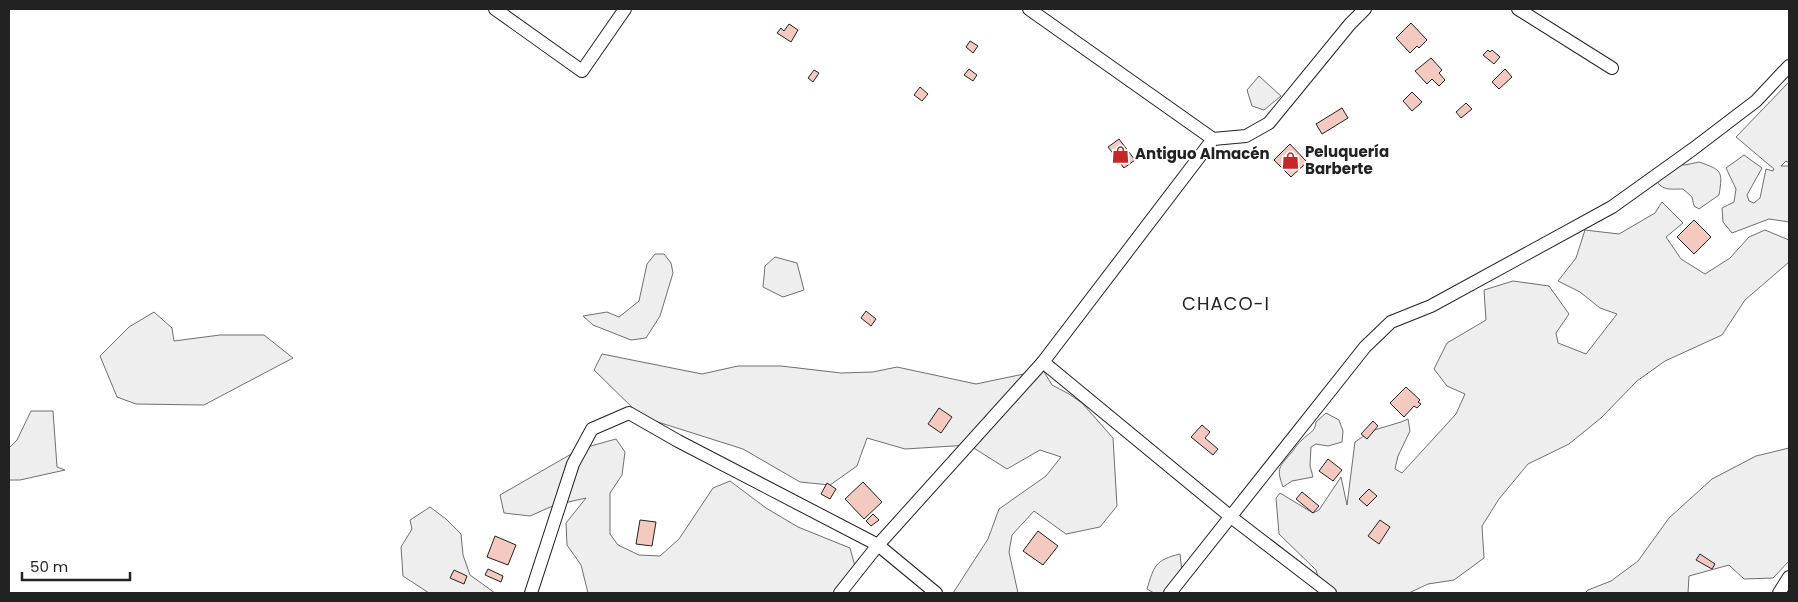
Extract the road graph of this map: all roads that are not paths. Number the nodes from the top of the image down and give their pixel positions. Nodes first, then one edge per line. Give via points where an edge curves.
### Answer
1 (495, 9) edge
2 (625, 9) edge
3 (1029, 9) edge
4 (1365, 9) edge
5 (1518, 9) edge
6 (1789, 66) edge
7 (1612, 68) dead end
8 (1213, 139) junction
9 (1043, 362) junction
10 (1231, 517) junction
11 (878, 545) junction
12 (1789, 578) edge
13 (531, 593) edge
14 (840, 593) edge
15 (936, 593) edge
16 (1170, 593) edge
17 (1330, 593) edge
18 (1779, 593) edge

1 - 2 street via 582,72
3 - 8 street
4 - 8 street via 1269,123 1246,136
5 - 7 street
6 - 10 street via 1756,101 1612,207 1431,306 1391,322 1365,347
8 - 9 street
9 - 10 street
9 - 11 street
10 - 16 street
10 - 17 street
11 - 13 street via 629,413 592,429 573,464
11 - 14 street
11 - 15 street
12 - 18 street

